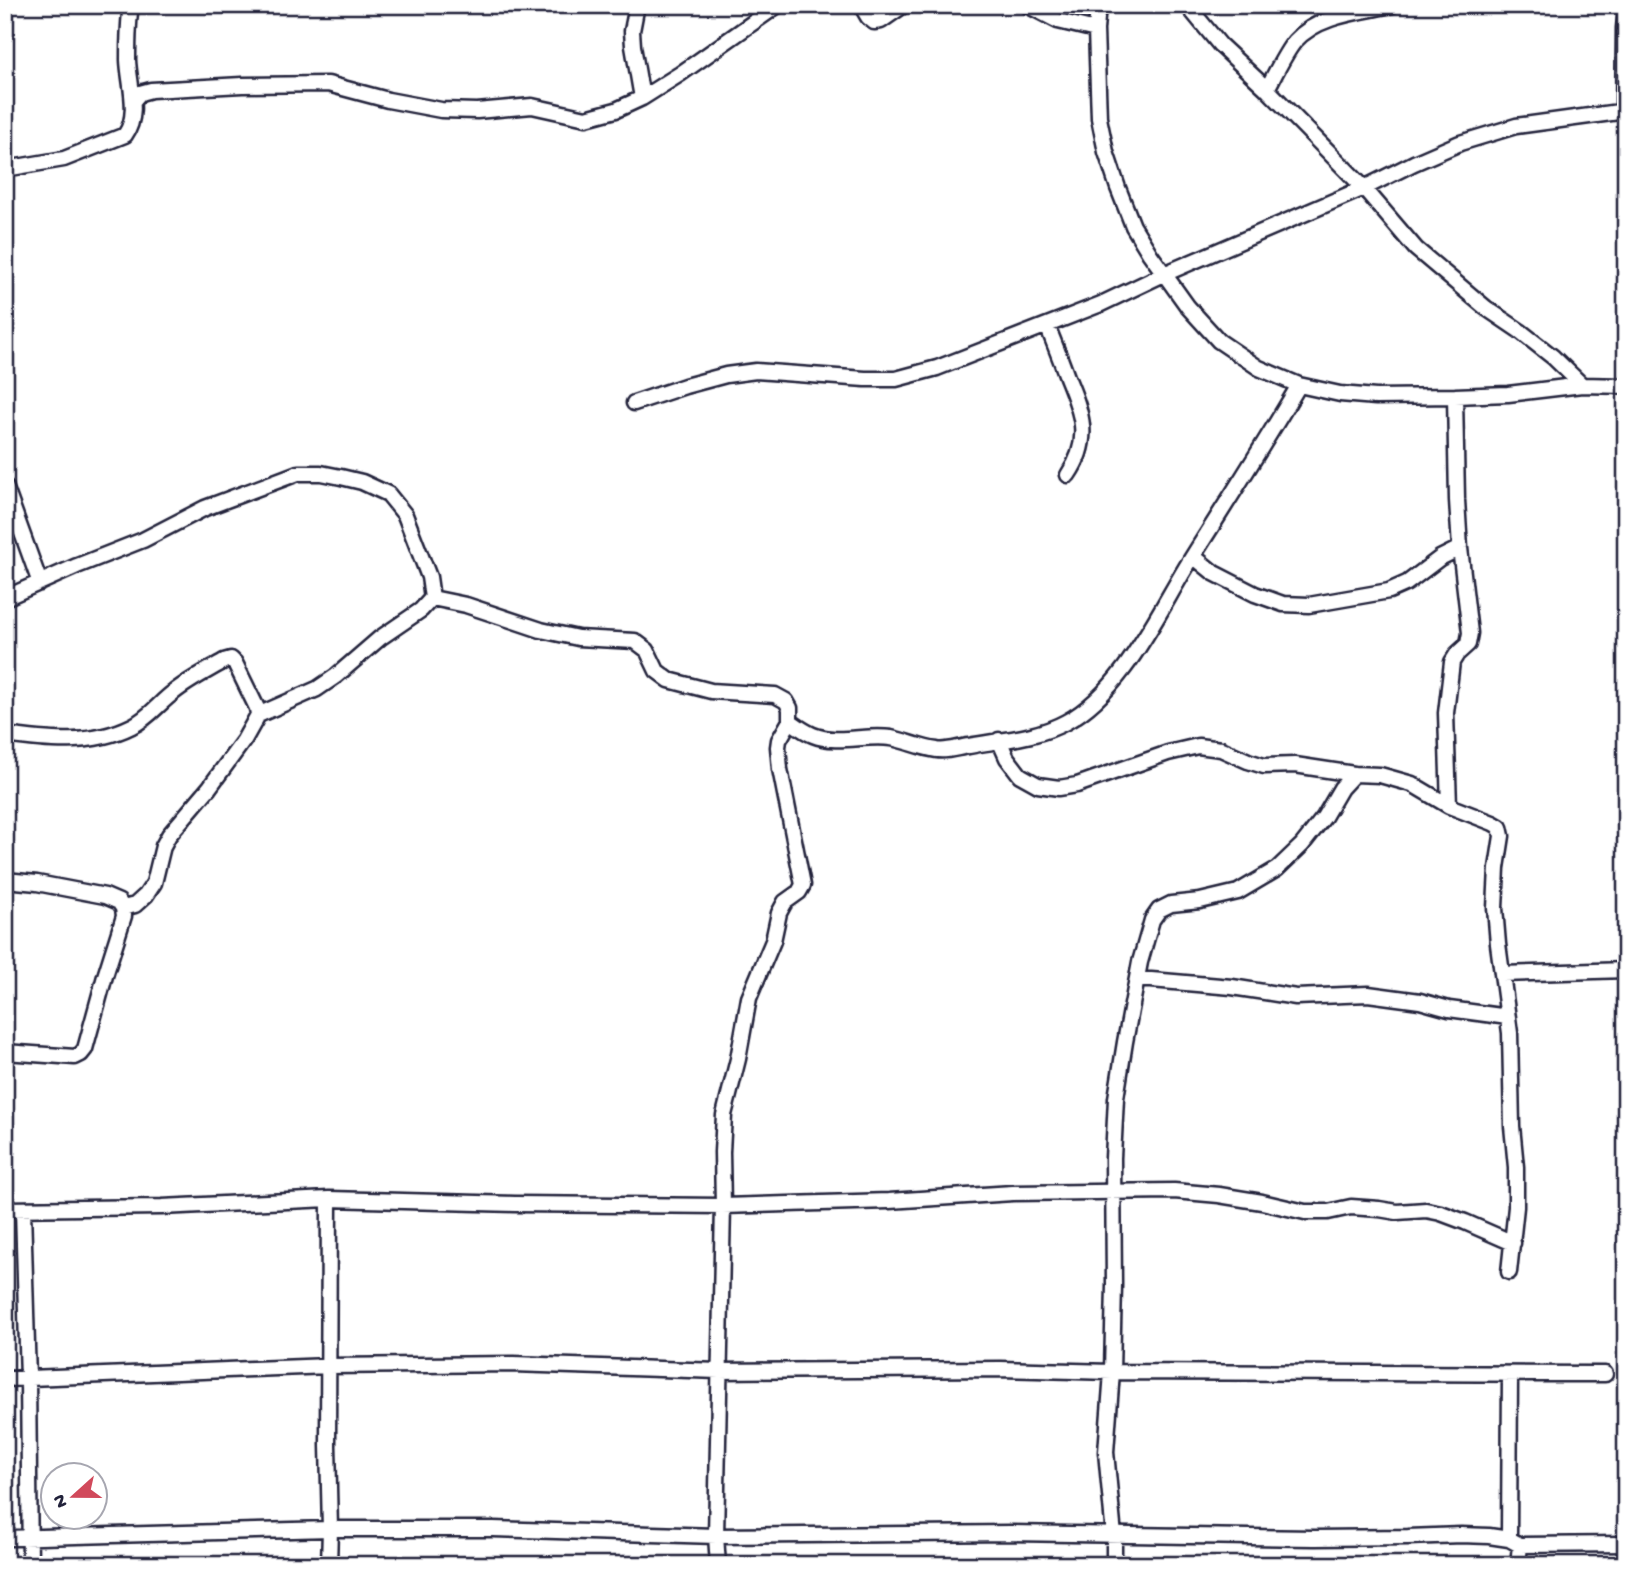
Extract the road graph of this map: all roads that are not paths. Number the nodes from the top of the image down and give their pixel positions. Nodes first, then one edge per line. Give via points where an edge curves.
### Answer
1 (131, 5) edge
2 (638, 5) edge
3 (778, 5) edge
4 (861, 5) edge
5 (904, 5) edge
6 (1027, 5) edge
7 (1098, 5) edge
8 (1187, 5) edge
9 (1392, 5) edge
10 (1626, 8) edge
11 (1096, 30) junction
12 (1267, 89) junction
13 (642, 98) junction
14 (133, 101) junction
15 (1624, 111) edge
16 (5, 169) edge
17 (1364, 188) junction
18 (1164, 274) junction
19 (1047, 326) junction
20 (1299, 385) junction
21 (1582, 385) junction
22 (1626, 386) edge
23 (1455, 396) junction
24 (635, 403) dead end
25 (1069, 475) dead end
26 (5, 486) edge
27 (1460, 548) junction
28 (1193, 556) junction
29 (40, 583) junction
30 (5, 598) edge
31 (432, 598) junction
32 (258, 715) junction
33 (790, 722) junction
34 (5, 735) edge
35 (999, 740) junction
36 (1354, 774) junction
37 (1449, 806) junction
38 (5, 880) edge
39 (123, 908) junction
40 (1626, 970) edge
41 (1502, 974) junction
42 (1137, 980) junction
43 (1508, 1017) junction
44 (5, 1052) edge
45 (1113, 1193) junction
46 (329, 1199) junction
47 (723, 1206) junction
48 (5, 1209) edge
49 (23, 1209) junction
50 (1513, 1243) junction
51 (1509, 1272) dead end
52 (329, 1366) junction
53 (719, 1371) junction
54 (1112, 1372) junction
55 (1605, 1374) dead end
56 (1510, 1375) junction
57 (5, 1379) edge
58 (28, 1379) junction
59 (330, 1529) junction
60 (716, 1536) junction
61 (1114, 1536) junction
62 (30, 1537) junction
63 (5, 1538) edge
64 (1515, 1542) junction
65 (1626, 1544) edge
66 (30, 1565) edge
67 (329, 1565) edge
68 (718, 1565) edge
69 (1114, 1565) edge
70 (1518, 1565) edge

1 - 14 street via 128,64
2 - 13 street via 632,31
3 - 13 street
4 - 5 street via 874,22
6 - 11 street via 1058,21
7 - 11 street
8 - 12 street via 1220,45
9 - 12 street via 1312,27 1294,41
10 - 15 street
11 - 18 street via 1099,118 1106,152 1133,226
12 - 17 street
13 - 14 street via 586,118 532,106 441,110 328,84 151,90
14 - 16 street via 131,127 125,135 64,159
15 - 17 street via 1516,127 1460,143
17 - 18 street
17 - 21 street via 1416,249
18 - 19 street
18 - 20 street via 1219,341 1259,368
19 - 24 street via 897,379 756,371 726,375
19 - 25 street via 1083,426 1082,447
20 - 23 street via 1376,397
20 - 28 street
21 - 22 street
21 - 23 street
23 - 27 street
26 - 29 street
27 - 28 street via 1389,591 1309,605 1283,604 1255,594 1214,573
27 - 37 street via 1471,633 1468,644 1452,662 1446,713
28 - 35 street via 1127,665 1101,695 1066,722 1037,734
29 - 30 street
29 - 31 street via 218,503 298,473 321,473 362,482 388,494 405,515
31 - 32 street via 317,689
31 - 33 street via 578,638 635,641 669,680 711,691 775,695 790,708
32 - 34 street via 231,659 173,692 145,719 108,735 47,740
32 - 39 street via 209,788 169,835 146,895
33 - 35 street via 813,736 892,738 941,751
33 - 47 street via 778,747 803,885 779,913 750,998 724,1115
35 - 36 street via 1020,775 1038,785 1059,788 1198,747 1221,749 1264,766 1295,765
36 - 37 street via 1412,784
36 - 42 street via 1302,845 1277,869 1238,892 1159,910 1152,920
37 - 41 street via 1500,827 1495,908
38 - 39 street via 105,896
39 - 44 street via 81,1054
40 - 41 street
41 - 43 street
42 - 43 street via 1297,997 1368,993
42 - 45 street via 1116,1098
43 - 50 street via 1516,1167
45 - 47 street
45 - 50 street via 1219,1195 1305,1212 1351,1207 1426,1210
45 - 54 street
46 - 47 street
46 - 49 street
46 - 52 street
47 - 53 street
48 - 49 street
49 - 58 street
50 - 51 street
52 - 53 street via 513,1364
52 - 58 street
52 - 59 street
53 - 54 street
53 - 60 street
54 - 56 street
54 - 61 street via 1106,1452
55 - 56 street
56 - 64 street
57 - 58 street
58 - 62 street
59 - 60 street
59 - 62 street
59 - 67 street
60 - 61 street
60 - 68 street
61 - 64 street via 1461,1535
61 - 69 street
62 - 63 street
62 - 66 street
64 - 65 street
64 - 70 street

